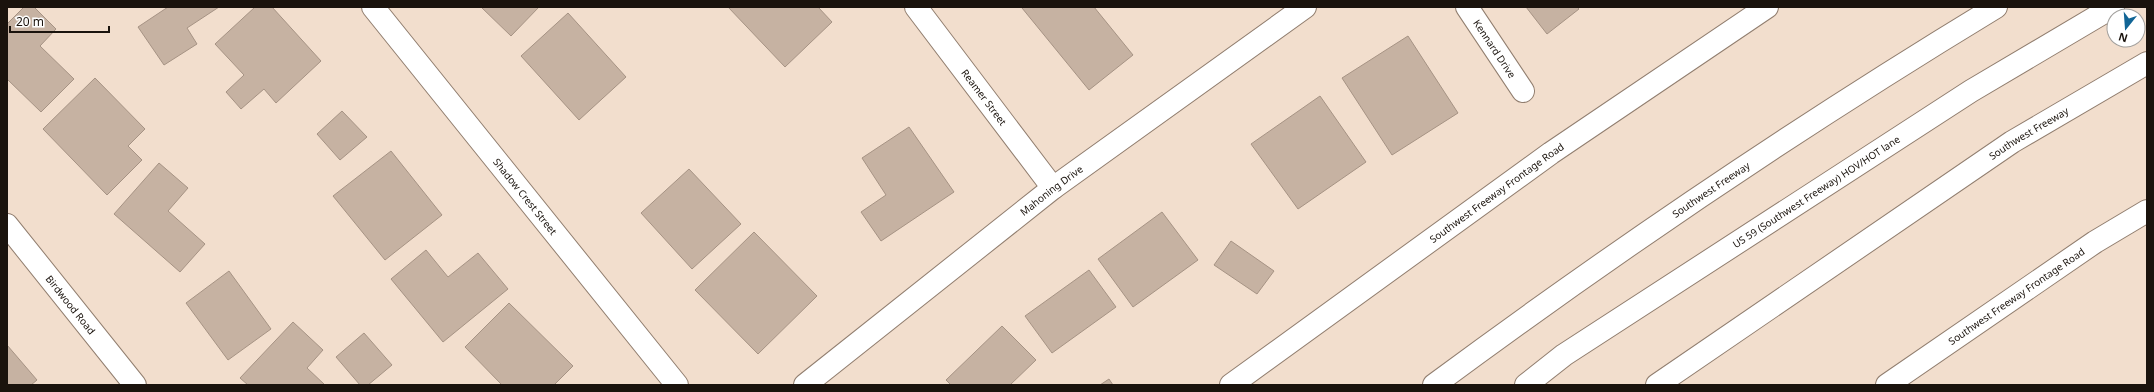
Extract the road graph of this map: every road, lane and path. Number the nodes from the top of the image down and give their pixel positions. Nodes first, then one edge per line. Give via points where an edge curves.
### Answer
1 (373, 7) edge
2 (916, 7) edge
3 (1305, 7) edge
4 (1466, 7) edge
5 (1767, 7) edge
6 (1996, 7) edge
7 (2113, 7) edge
8 (2147, 63) edge
9 (1523, 91) dead end
10 (1053, 188) junction
11 (2147, 210) edge
12 (7, 225) edge
13 (135, 385) edge
14 (677, 385) edge
15 (805, 385) edge
16 (1231, 385) edge
17 (1434, 385) edge
18 (1526, 385) edge
19 (1657, 385) edge
20 (1887, 385) edge

1 - 14 main road, Shadow Crest Street
2 - 10 main road, Reamer Street
3 - 10 main road, Mahoning Drive
4 - 9 main road, Kennard Drive
5 - 16 main road, Southwest Freeway Frontage Road via 1551,154
6 - 17 main road, Southwest Freeway via 1753,162 1553,299
7 - 18 main road, US 59 (Southwest Freeway) HOV/HOT lane via 1971,91 1564,355
8 - 19 main road, Southwest Freeway via 2012,142
10 - 15 main road, Mahoning Drive
11 - 20 main road, Southwest Freeway Frontage Road via 2095,242
12 - 13 main road, Birdwood Road

